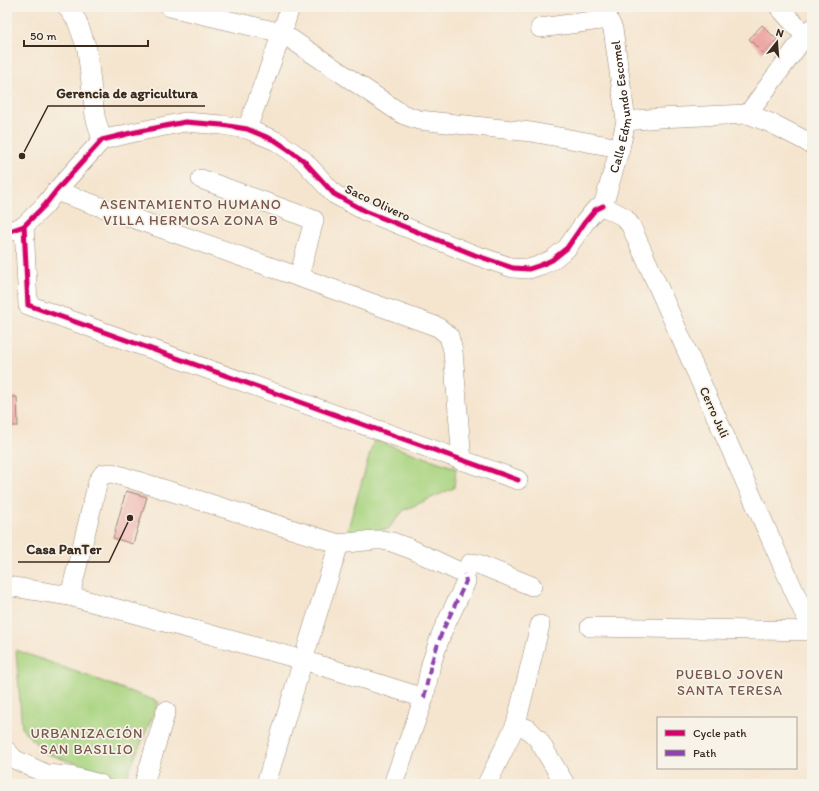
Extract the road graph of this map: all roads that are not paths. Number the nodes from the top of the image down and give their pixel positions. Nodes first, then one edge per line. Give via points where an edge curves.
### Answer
1 (67, 7) edge
2 (170, 7) edge
3 (290, 7) edge
4 (779, 7) edge
5 (607, 13) edge
6 (540, 28) dead end
7 (808, 32) edge
8 (282, 33) junction
9 (748, 114) junction
10 (626, 121) junction
11 (247, 129) junction
12 (102, 140) junction
13 (812, 145) edge
14 (620, 148) junction
15 (201, 179) dead end
16 (56, 192) junction
17 (603, 206) junction
18 (15, 229) edge
19 (299, 277) junction
20 (462, 461) junction
21 (518, 480) dead end
22 (339, 544) junction
23 (464, 574) junction
24 (7, 586) edge
25 (532, 586) dead end
26 (70, 596) junction
27 (540, 626) dead end
28 (590, 628) dead end
29 (812, 631) edge
30 (303, 660) junction
31 (424, 698) junction
32 (166, 711) dead end
33 (516, 724) junction
34 (7, 751) edge
35 (46, 779) edge
36 (100, 784) edge
37 (144, 784) edge
38 (266, 784) edge
39 (393, 784) edge
40 (487, 784) edge
41 (565, 784) edge

1 - 12 street via 77,21 87,49 95,116
2 - 8 street
3 - 8 street
4 - 7 street
5 - 6 street
5 - 10 street, Calle Edmundo Escomel via 613,29
7 - 9 street
8 - 11 street
8 - 14 street via 402,114 419,120 531,132
9 - 10 street
9 - 13 street
10 - 14 street, Calle Edmundo Escomel
11 - 12 street, Saco Olivero via 185,122
11 - 17 street, Saco Olivero via 288,149 303,160 334,194 365,211 513,268 529,269 552,260 567,248 595,210
12 - 16 street
14 - 17 street, Calle Edmundo Escomel
15 - 19 street via 314,220
16 - 18 street via 45,205
16 - 19 street
17 - 29 street, Cerro Juli via 624,217 631,226
18 - 20 street via 28,305
19 - 20 street via 438,327 449,336 453,351
20 - 21 street
22 - 23 street via 374,540 392,542
22 - 26 street via 112,473 103,474 98,481
22 - 30 street
23 - 25 street via 471,563 478,564
23 - 31 street via 466,581 442,632 431,664
24 - 26 street
26 - 30 street
27 - 33 street
28 - 29 street
30 - 31 street
30 - 38 street
31 - 39 street
32 - 37 street
33 - 40 street
33 - 41 street via 528,729 538,739
34 - 35 street via 14,759
35 - 36 street via 69,776

